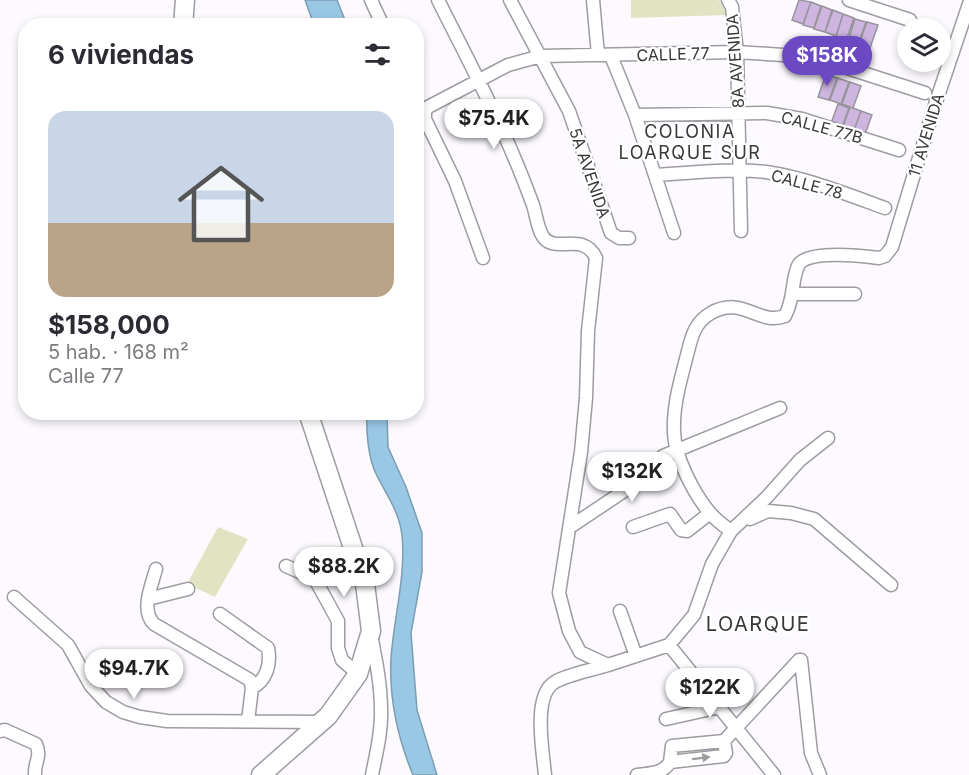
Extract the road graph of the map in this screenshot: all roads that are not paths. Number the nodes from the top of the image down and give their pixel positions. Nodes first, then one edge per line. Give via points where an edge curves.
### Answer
1 (185, 0) edge
2 (371, 0) edge
3 (438, 0) edge
4 (510, 0) edge
5 (593, 0) edge
6 (728, 0) edge
7 (849, 0) edge
8 (969, 4) edge
9 (184, 18) edge
10 (379, 18) edge
11 (904, 18) edge
12 (965, 31) edge
13 (737, 52) junction
14 (541, 56) junction
15 (605, 56) junction
16 (478, 81) junction
17 (925, 93) dead end
18 (739, 113) junction
19 (635, 114) junction
20 (899, 150) dead end
21 (739, 171) junction
22 (655, 175) junction
23 (885, 208) dead end
24 (741, 231) dead end
25 (674, 233) dead end
26 (629, 238) dead end
27 (483, 258) dead end
28 (794, 294) junction
29 (855, 294) dead end
30 (780, 408) dead end
31 (311, 420) edge
32 (828, 438) dead end
33 (678, 450) junction
34 (710, 513) junction
35 (570, 527) junction
36 (633, 527) dead end
37 (736, 527) junction
38 (286, 566) dead end
39 (156, 569) dead end
40 (891, 585) dead end
41 (188, 589) dead end
42 (14, 597) dead end
43 (148, 599) junction
44 (620, 611) dead end
45 (220, 614) dead end
46 (371, 631) junction
47 (669, 645) junction
48 (636, 656) junction
49 (608, 665) junction
50 (358, 674) junction
51 (252, 688) junction
52 (720, 707) junction
53 (666, 719) dead end
54 (248, 721) junction
55 (321, 722) junction
56 (737, 729) junction
57 (0, 731) edge
58 (262, 774) edge
59 (771, 774) edge
60 (35, 775) edge
61 (372, 775) edge
62 (545, 775) edge
63 (638, 775) edge
64 (820, 775) edge

1 - 9 highway
2 - 10 street
3 - 16 street
4 - 14 street, 5A AVENIDA
5 - 15 street
6 - 13 street, 8A AVENIDA
7 - 11 street
8 - 12 street, 11 AVENIDA
12 - 28 street, 11 AVENIDA via 935,105 892,247 879,258 804,259 798,264
13 - 15 street, CALLE 77
13 - 17 street, CALLE 77 via 807,58
13 - 18 street, 8A AVENIDA
14 - 15 street, CALLE 77
14 - 16 street, CALLE 77 via 508,65
14 - 26 street, 5A AVENIDA via 569,111 611,233
15 - 19 street
16 - 27 street, CALLE 77 via 428,107 425,119 455,181
16 - 35 street via 514,157 541,235 554,244 588,246 596,258 581,453
18 - 19 street, CALLE 77B
18 - 20 street, CALLE 77B via 802,119
18 - 21 street, 8A AVENIDA
19 - 22 street
21 - 22 street, CALLE 78
21 - 23 street, CALLE 78 via 787,176
21 - 24 street, 8A AVENIDA
22 - 25 street
28 - 29 street
28 - 33 street via 785,316 777,319 727,306 699,321 676,400 674,432
30 - 33 street
31 - 46 highway via 365,584
32 - 37 street via 800,459
33 - 34 street via 685,473
33 - 35 street via 663,456 624,491
34 - 36 street via 687,531 681,530 670,514
34 - 37 street
35 - 49 street via 560,593 569,631 580,652
37 - 40 street via 768,511 814,519
37 - 47 street via 712,564 694,615
38 - 50 street via 316,581 338,621 342,660
39 - 43 street
41 - 43 street
42 - 54 street via 68,645 91,686 123,712 167,721
43 - 51 street via 148,615 154,624 250,680
44 - 48 street
45 - 51 street via 268,648 266,676
46 - 50 highway
46 - 61 street via 381,711
47 - 48 street
47 - 52 street
48 - 49 street
49 - 62 street via 555,681 548,688 540,714
50 - 55 highway
51 - 54 street
52 - 53 street
52 - 56 street
54 - 55 street
55 - 58 highway
56 - 59 street
56 - 63 street via 724,741 672,746 666,769
56 - 64 street via 801,660 811,753
57 - 60 street via 36,744 40,753

